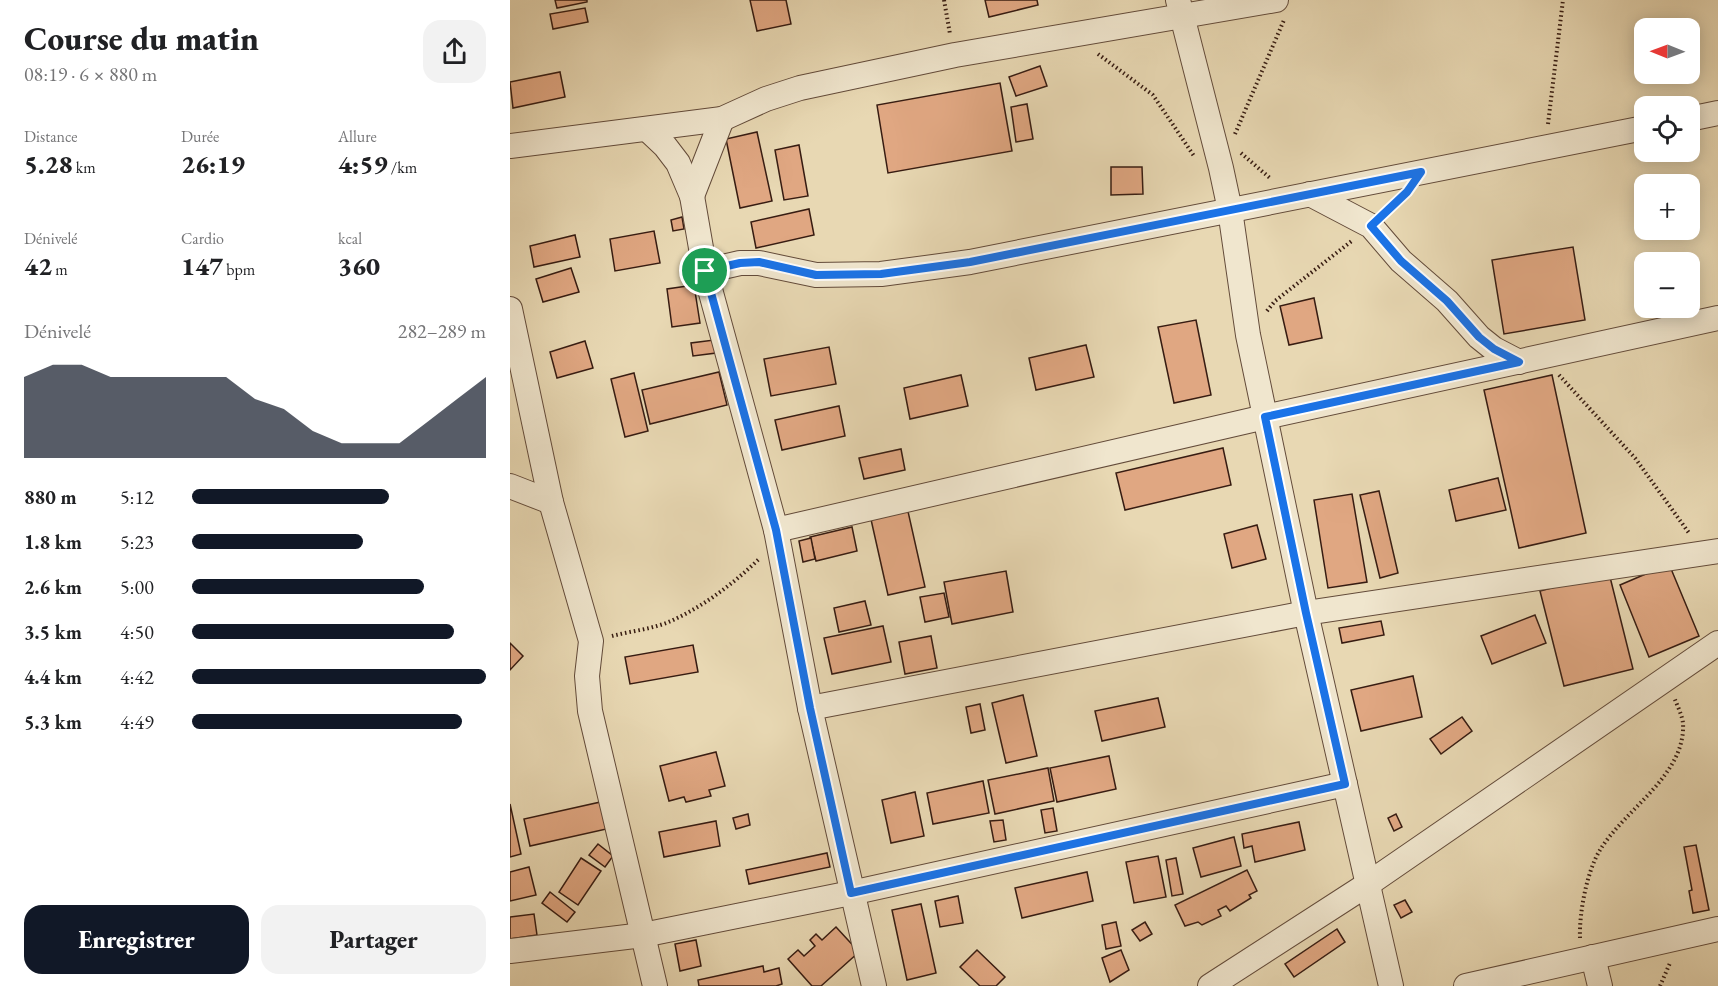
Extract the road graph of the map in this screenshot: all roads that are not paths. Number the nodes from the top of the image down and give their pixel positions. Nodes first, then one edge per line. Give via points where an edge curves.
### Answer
1 (1180, 9) edge
2 (1280, 10) edge
3 (1718, 113) edge
4 (1700, 116) edge
5 (722, 119) junction
6 (647, 129) junction
7 (1634, 130) edge
8 (510, 146) edge
9 (692, 196) junction
10 (1301, 196) junction
11 (1230, 210) junction
12 (705, 271) junction
13 (510, 309) edge
14 (1718, 318) edge
15 (1519, 362) junction
16 (1265, 417) junction
17 (541, 457) junction
18 (510, 486) edge
19 (551, 502) junction
20 (776, 530) junction
21 (1710, 552) edge
22 (1306, 613) junction
23 (1718, 643) edge
24 (810, 708) junction
25 (1345, 784) junction
26 (1368, 884) junction
27 (851, 893) junction
28 (1718, 929) edge
29 (643, 934) junction
30 (510, 951) edge
31 (1587, 959) junction
32 (655, 986) edge
33 (874, 986) edge
34 (1210, 986) edge
35 (1391, 986) edge
36 (1466, 986) edge
37 (1600, 986) edge

1 - 2 street
1 - 5 street via 800,88
1 - 11 street via 1210,165
3 - 4 street
5 - 6 street
5 - 9 street
6 - 8 street
6 - 9 street via 678,163
7 - 10 street
9 - 12 street
10 - 11 street
10 - 15 street via 1371,226 1479,337
11 - 12 street via 970,262 881,274 816,275 759,262
11 - 16 street via 1248,335
12 - 20 street
13 - 17 street
14 - 15 street
15 - 16 street
16 - 20 street
16 - 22 street
17 - 18 street
17 - 19 street
18 - 19 street
19 - 29 street via 591,640 587,676 590,711
20 - 24 street
21 - 22 street
22 - 24 street
22 - 25 street
23 - 26 street
24 - 27 street
25 - 26 street
25 - 27 street
26 - 34 street
26 - 35 street
27 - 29 street
27 - 33 street
28 - 31 street
29 - 30 street
29 - 32 street
31 - 36 street
31 - 37 street

